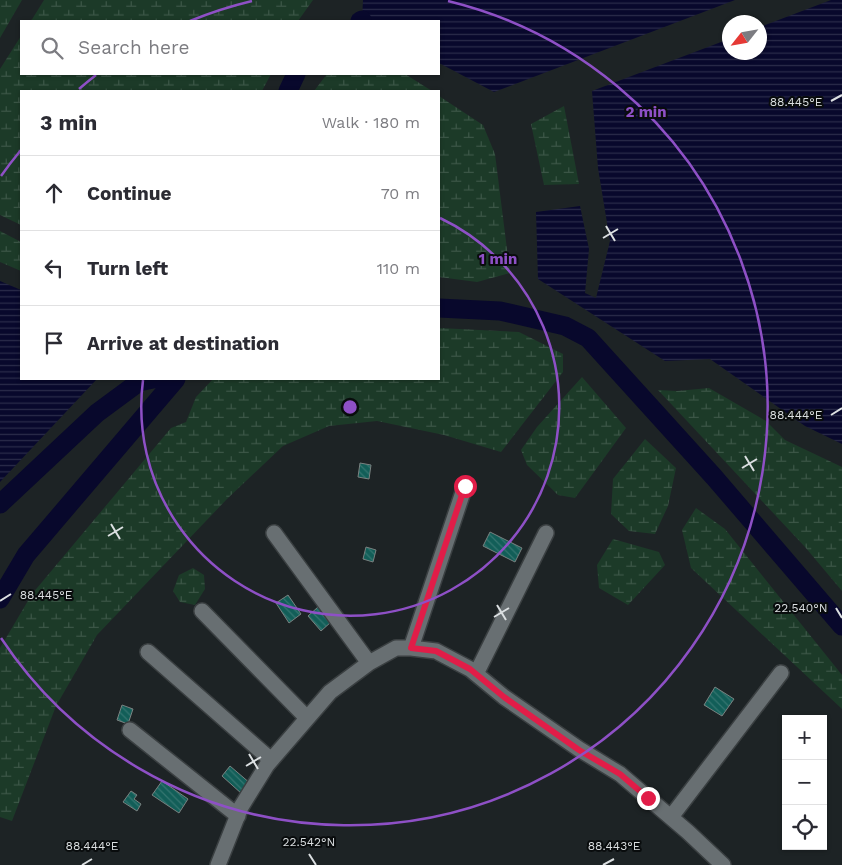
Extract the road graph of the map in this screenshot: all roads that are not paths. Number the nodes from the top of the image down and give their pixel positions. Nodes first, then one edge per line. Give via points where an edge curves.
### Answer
1 (465, 486) dead end
2 (274, 533) dead end
3 (546, 533) dead end
4 (202, 611) dead end
5 (411, 648) junction
6 (148, 652) dead end
7 (369, 662) junction
8 (781, 673) dead end
9 (476, 674) junction
10 (307, 718) junction
11 (130, 730) dead end
12 (271, 760) junction
13 (238, 816) junction
14 (672, 817) junction
15 (218, 865) edge
16 (723, 865) edge

1 - 5 street
2 - 7 street
3 - 9 street
4 - 10 street
5 - 7 street via 396,648
5 - 9 street via 436,651
6 - 12 street
7 - 10 street via 330,692
8 - 14 street
9 - 14 street via 579,750 620,774
10 - 12 street
11 - 13 street
12 - 13 street
13 - 15 street
14 - 16 street

